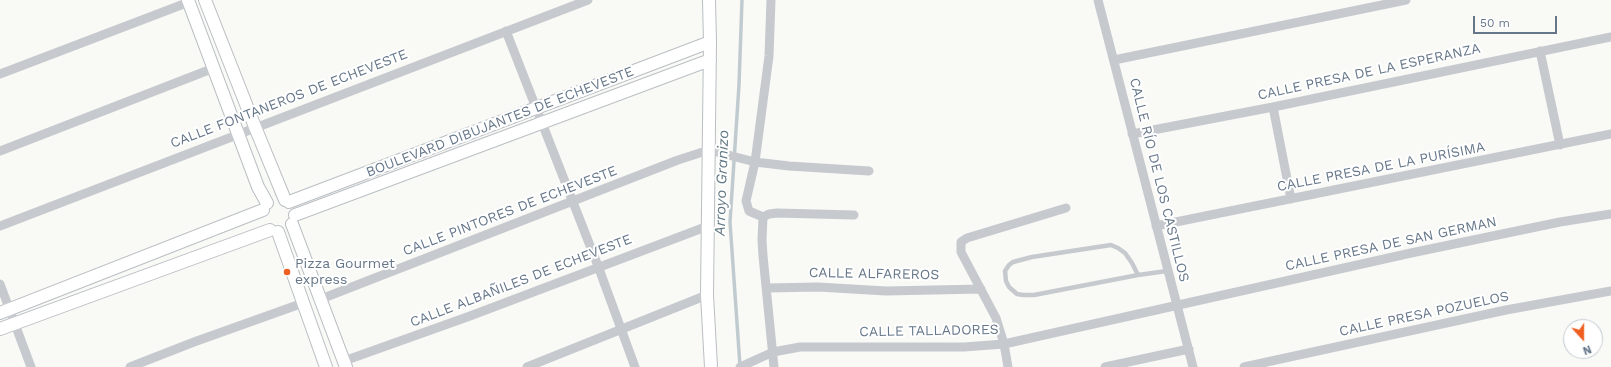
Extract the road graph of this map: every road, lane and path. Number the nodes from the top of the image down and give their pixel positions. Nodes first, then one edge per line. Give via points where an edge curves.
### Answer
1 (205, 0) edge
2 (588, 0) edge
3 (709, 0) edge
4 (771, 0) edge
5 (1098, 0) edge
6 (1406, 0) edge
7 (189, 1) edge
8 (506, 31) junction
9 (1611, 37) edge
10 (710, 42) junction
11 (1540, 51) junction
12 (710, 60) junction
13 (1114, 60) junction
14 (214, 68) junction
15 (0, 74) edge
16 (1273, 107) junction
17 (537, 108) junction
18 (542, 123) junction
19 (255, 127) junction
20 (238, 133) junction
21 (1132, 134) junction
22 (1611, 134) edge
23 (1560, 145) junction
24 (709, 150) junction
25 (0, 151) edge
26 (755, 162) junction
27 (869, 171) dead end
28 (1292, 199) junction
29 (287, 201) junction
30 (572, 201) junction
31 (265, 206) junction
32 (1066, 208) dead end
33 (1611, 214) edge
34 (854, 215) dead end
35 (764, 217) junction
36 (294, 220) junction
37 (0, 226) edge
38 (708, 226) junction
39 (1156, 226) junction
40 (274, 231) junction
41 (598, 266) junction
42 (1167, 271) junction
43 (1138, 275) junction
44 (0, 284) edge
45 (767, 288) junction
46 (981, 289) junction
47 (1611, 291) edge
48 (707, 295) junction
49 (321, 299) junction
50 (303, 303) junction
51 (1177, 306) junction
52 (5, 311) edge
53 (15, 323) junction
54 (0, 329) edge
55 (622, 330) junction
56 (1004, 344) junction
57 (1189, 349) junction
58 (769, 354) junction
59 (345, 364) edge
60 (31, 367) edge
61 (130, 367) edge
62 (326, 367) edge
63 (527, 367) edge
64 (635, 367) edge
65 (711, 367) edge
66 (740, 367) edge
67 (774, 367) edge
68 (1008, 367) edge
69 (1105, 367) edge
70 (1193, 367) edge
71 (1244, 367) edge

1 - 19 street
2 - 8 street, CALLE FONTANEROS DE ECHEVESTE
3 - 10 street
4 - 26 street via 769,56
5 - 13 street, CALLE RÍO DE LOS CASTILLOS
6 - 13 street
7 - 14 street
7 - 15 street
8 - 17 street
8 - 19 street, CALLE FONTANEROS DE ECHEVESTE
9 - 11 street, CALLE PRESA DE LA ESPERANZA
10 - 12 street
10 - 17 street, BOULEVARD DIBUJANTES DE ECHEVESTE
11 - 16 street, CALLE PRESA DE LA ESPERANZA
11 - 23 street
12 - 18 street, BOULEVARD DIBUJANTES DE ECHEVESTE
12 - 24 street
13 - 21 street, CALLE RÍO DE LOS CASTILLOS
14 - 20 street
14 - 25 street
16 - 21 street, CALLE PRESA DE LA ESPERANZA
16 - 28 street
17 - 18 street
17 - 29 street, BOULEVARD DIBUJANTES DE ECHEVESTE
18 - 30 street
18 - 36 street, BOULEVARD DIBUJANTES DE ECHEVESTE
19 - 20 street, CALLE FONTANEROS DE ECHEVESTE
19 - 29 street
20 - 31 street
20 - 37 street, CALLE FONTANEROS DE ECHEVESTE
21 - 39 street, CALLE RÍO DE LOS CASTILLOS
22 - 23 street, CALLE PRESA DE LA PURÍSIMA
23 - 28 street, CALLE PRESA DE LA PURÍSIMA
24 - 26 street
24 - 30 street, CALLE PINTORES DE ECHEVESTE
24 - 38 street
26 - 27 street
26 - 35 street via 746,201 749,211
28 - 39 street, CALLE PRESA DE LA PURÍSIMA
29 - 31 street via 276,199
29 - 36 street via 294,210
30 - 41 street
30 - 49 street, CALLE PINTORES DE ECHEVESTE
31 - 40 street via 262,214 264,223
31 - 52 street
32 - 46 street via 961,242 961,252
33 - 51 street, CALLE PRESA DE SAN GERMAN via 1412,253
34 - 35 street via 777,213
35 - 45 street via 762,240
36 - 40 street via 284,231
36 - 49 street
38 - 41 street, CALLE ALBAÑILES DE ECHEVESTE
38 - 48 street
39 - 42 street, CALLE RÍO DE LOS CASTILLOS
40 - 50 street
40 - 53 street
41 - 55 street
41 - 59 street, CALLE ALBAÑILES DE ECHEVESTE
42 - 43 lane
42 - 51 street, CALLE RÍO DE LOS CASTILLOS
43 - 43 lane via 1023,295 1017,294 1009,287 1005,271 1009,264 1032,256 1111,245 1125,254
44 - 52 street
45 - 46 street, CALLE ALFAREROS via 818,287 886,291
45 - 58 street
46 - 56 street via 996,318
47 - 71 street, CALLE PRESA POZUELOS via 1506,310
48 - 55 street
48 - 65 street
49 - 59 street
50 - 61 street
50 - 62 street
51 - 56 street, CALLE TALLADORES
51 - 57 street, CALLE RÍO DE LOS CASTILLOS
52 - 53 street
53 - 54 street
53 - 60 street
55 - 63 street
55 - 64 street
56 - 58 street, CALLE TALLADORES via 964,347 800,347
56 - 68 street
57 - 69 street
57 - 70 street, CALLE RÍO DE LOS CASTILLOS
58 - 66 street, CALLE TALLADORES
58 - 67 street

